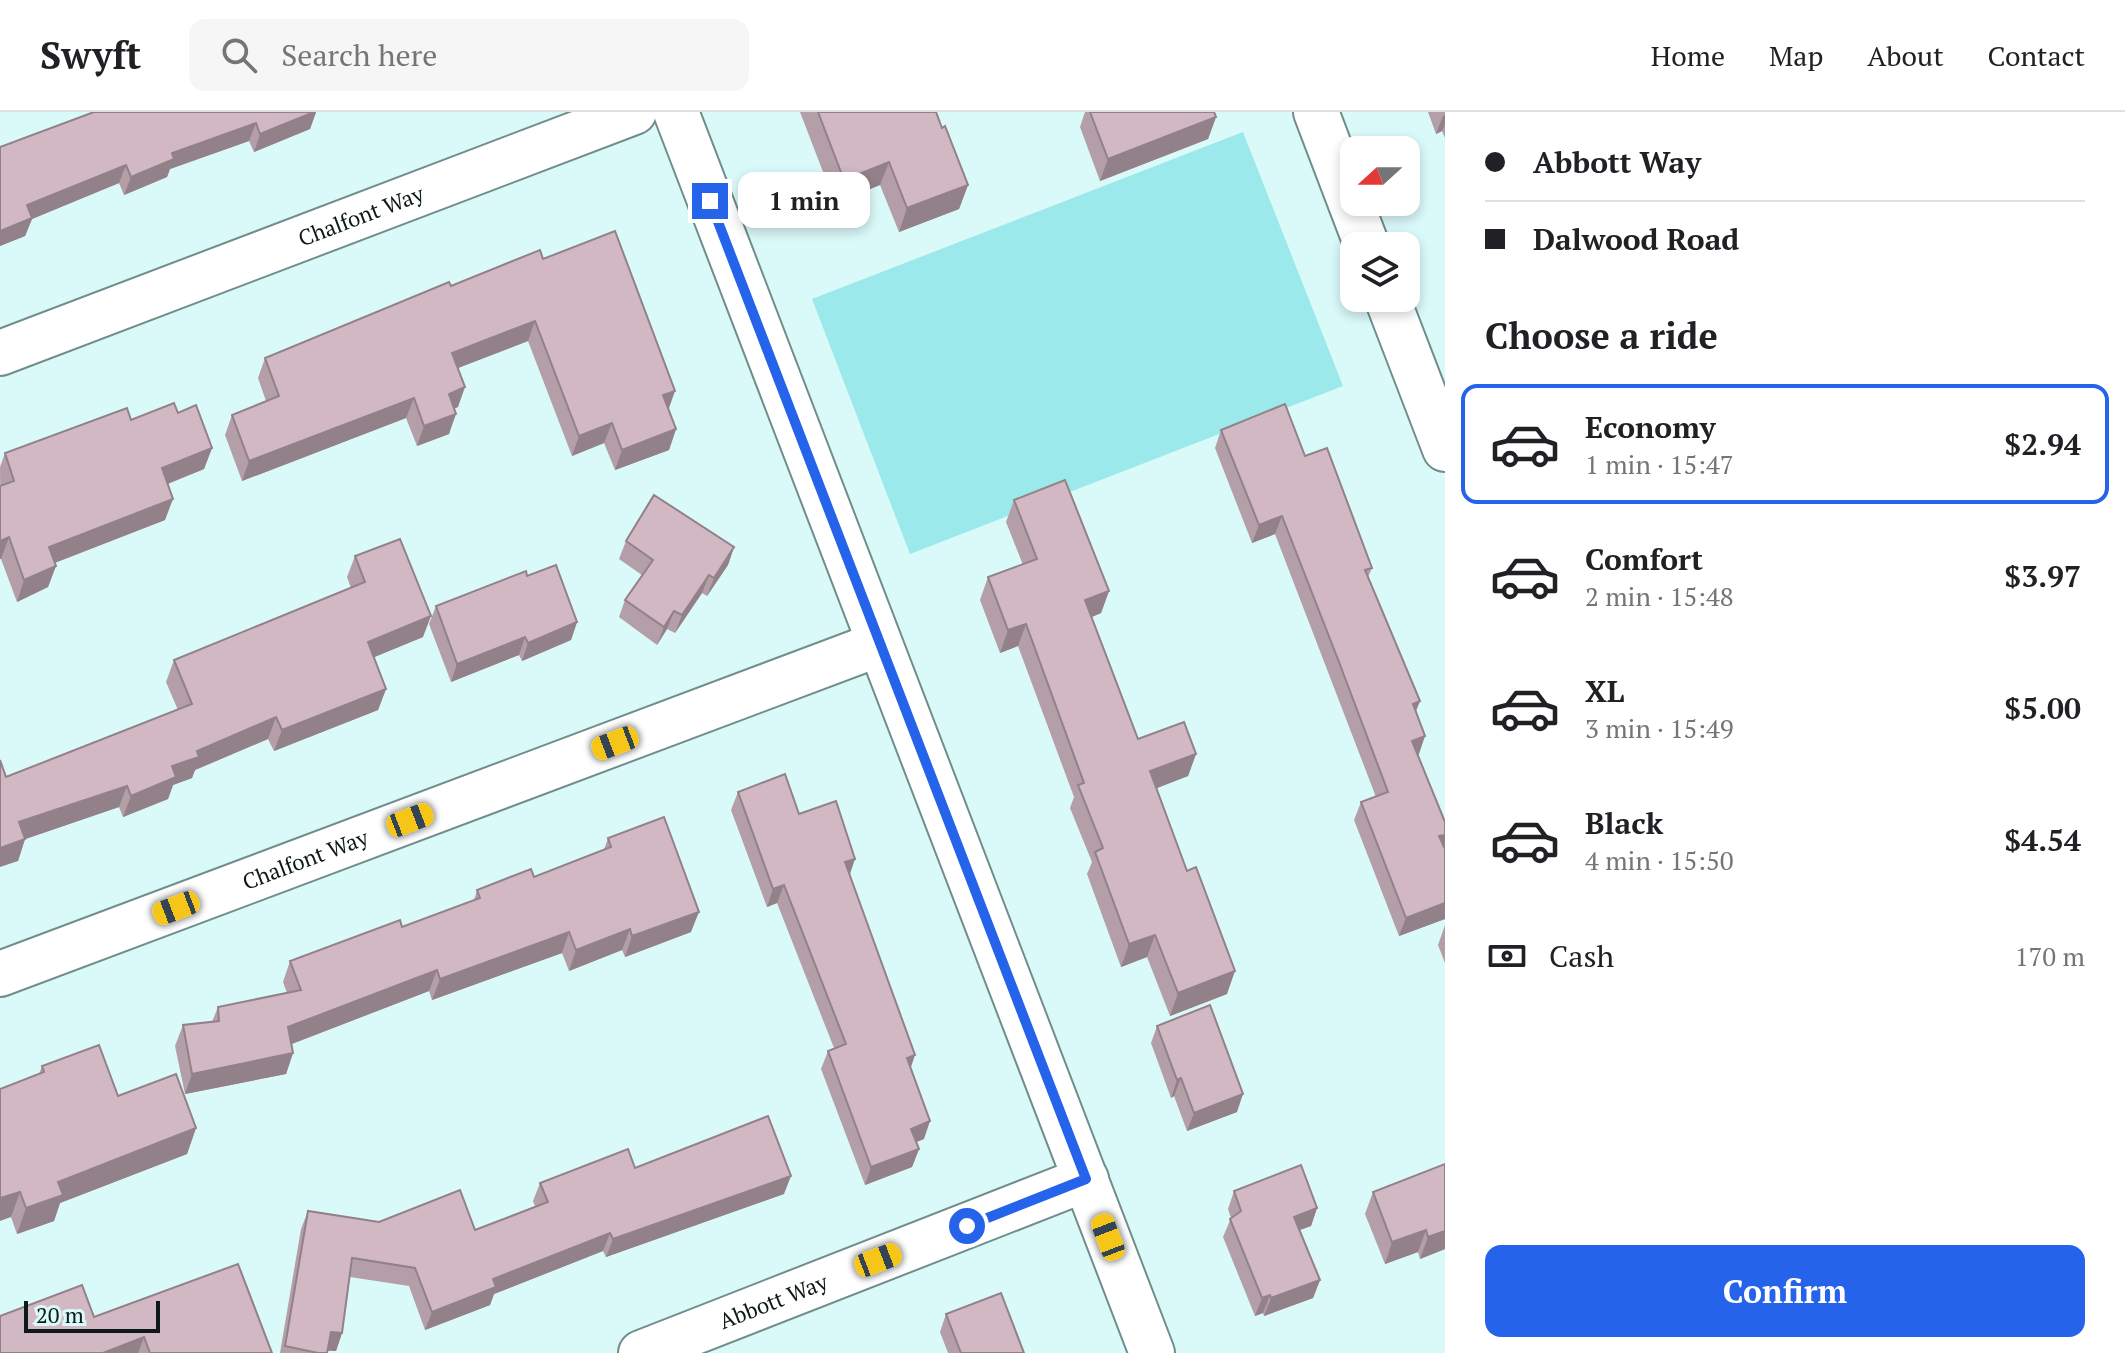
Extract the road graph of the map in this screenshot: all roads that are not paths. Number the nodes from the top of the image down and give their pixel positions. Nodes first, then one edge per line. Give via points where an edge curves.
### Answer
1 (634, 112) edge
2 (676, 112) edge
3 (1316, 112) edge
4 (1362, 232) edge
5 (1392, 312) edge
6 (0, 353) edge
7 (1444, 445) edge
8 (879, 644) junction
9 (0, 974) edge
10 (1086, 1179) junction
11 (641, 1353) edge
12 (1152, 1353) edge

1 - 6 street, Chalfont Way
2 - 8 street
3 - 4 street
5 - 7 street
8 - 9 street, Chalfont Way
8 - 10 street
10 - 11 street, Abbott Way
10 - 12 street

